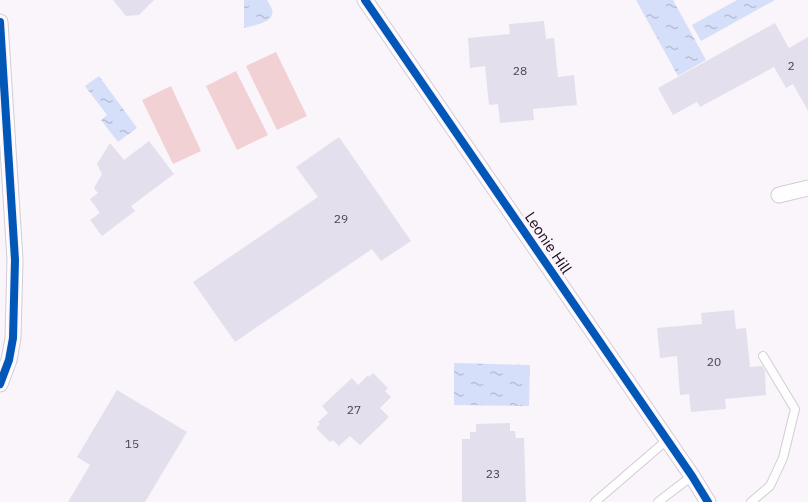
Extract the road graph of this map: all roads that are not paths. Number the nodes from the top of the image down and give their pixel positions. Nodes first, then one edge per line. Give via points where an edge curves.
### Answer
1 (365, 0) edge
2 (0, 22) edge
3 (808, 188) edge
4 (779, 195) dead end
5 (763, 356) dead end
6 (0, 384) edge
7 (667, 440) junction
8 (692, 476) junction
9 (595, 502) edge
10 (658, 502) edge
11 (708, 502) edge
12 (751, 502) edge

1 - 7 street, Leonie Hill
2 - 6 street via 15,260 13,338
3 - 4 street
5 - 12 lane via 795,409 783,458 770,486
7 - 8 street, Leonie Hill
7 - 9 lane
8 - 10 lane
8 - 11 street, Leonie Hill

